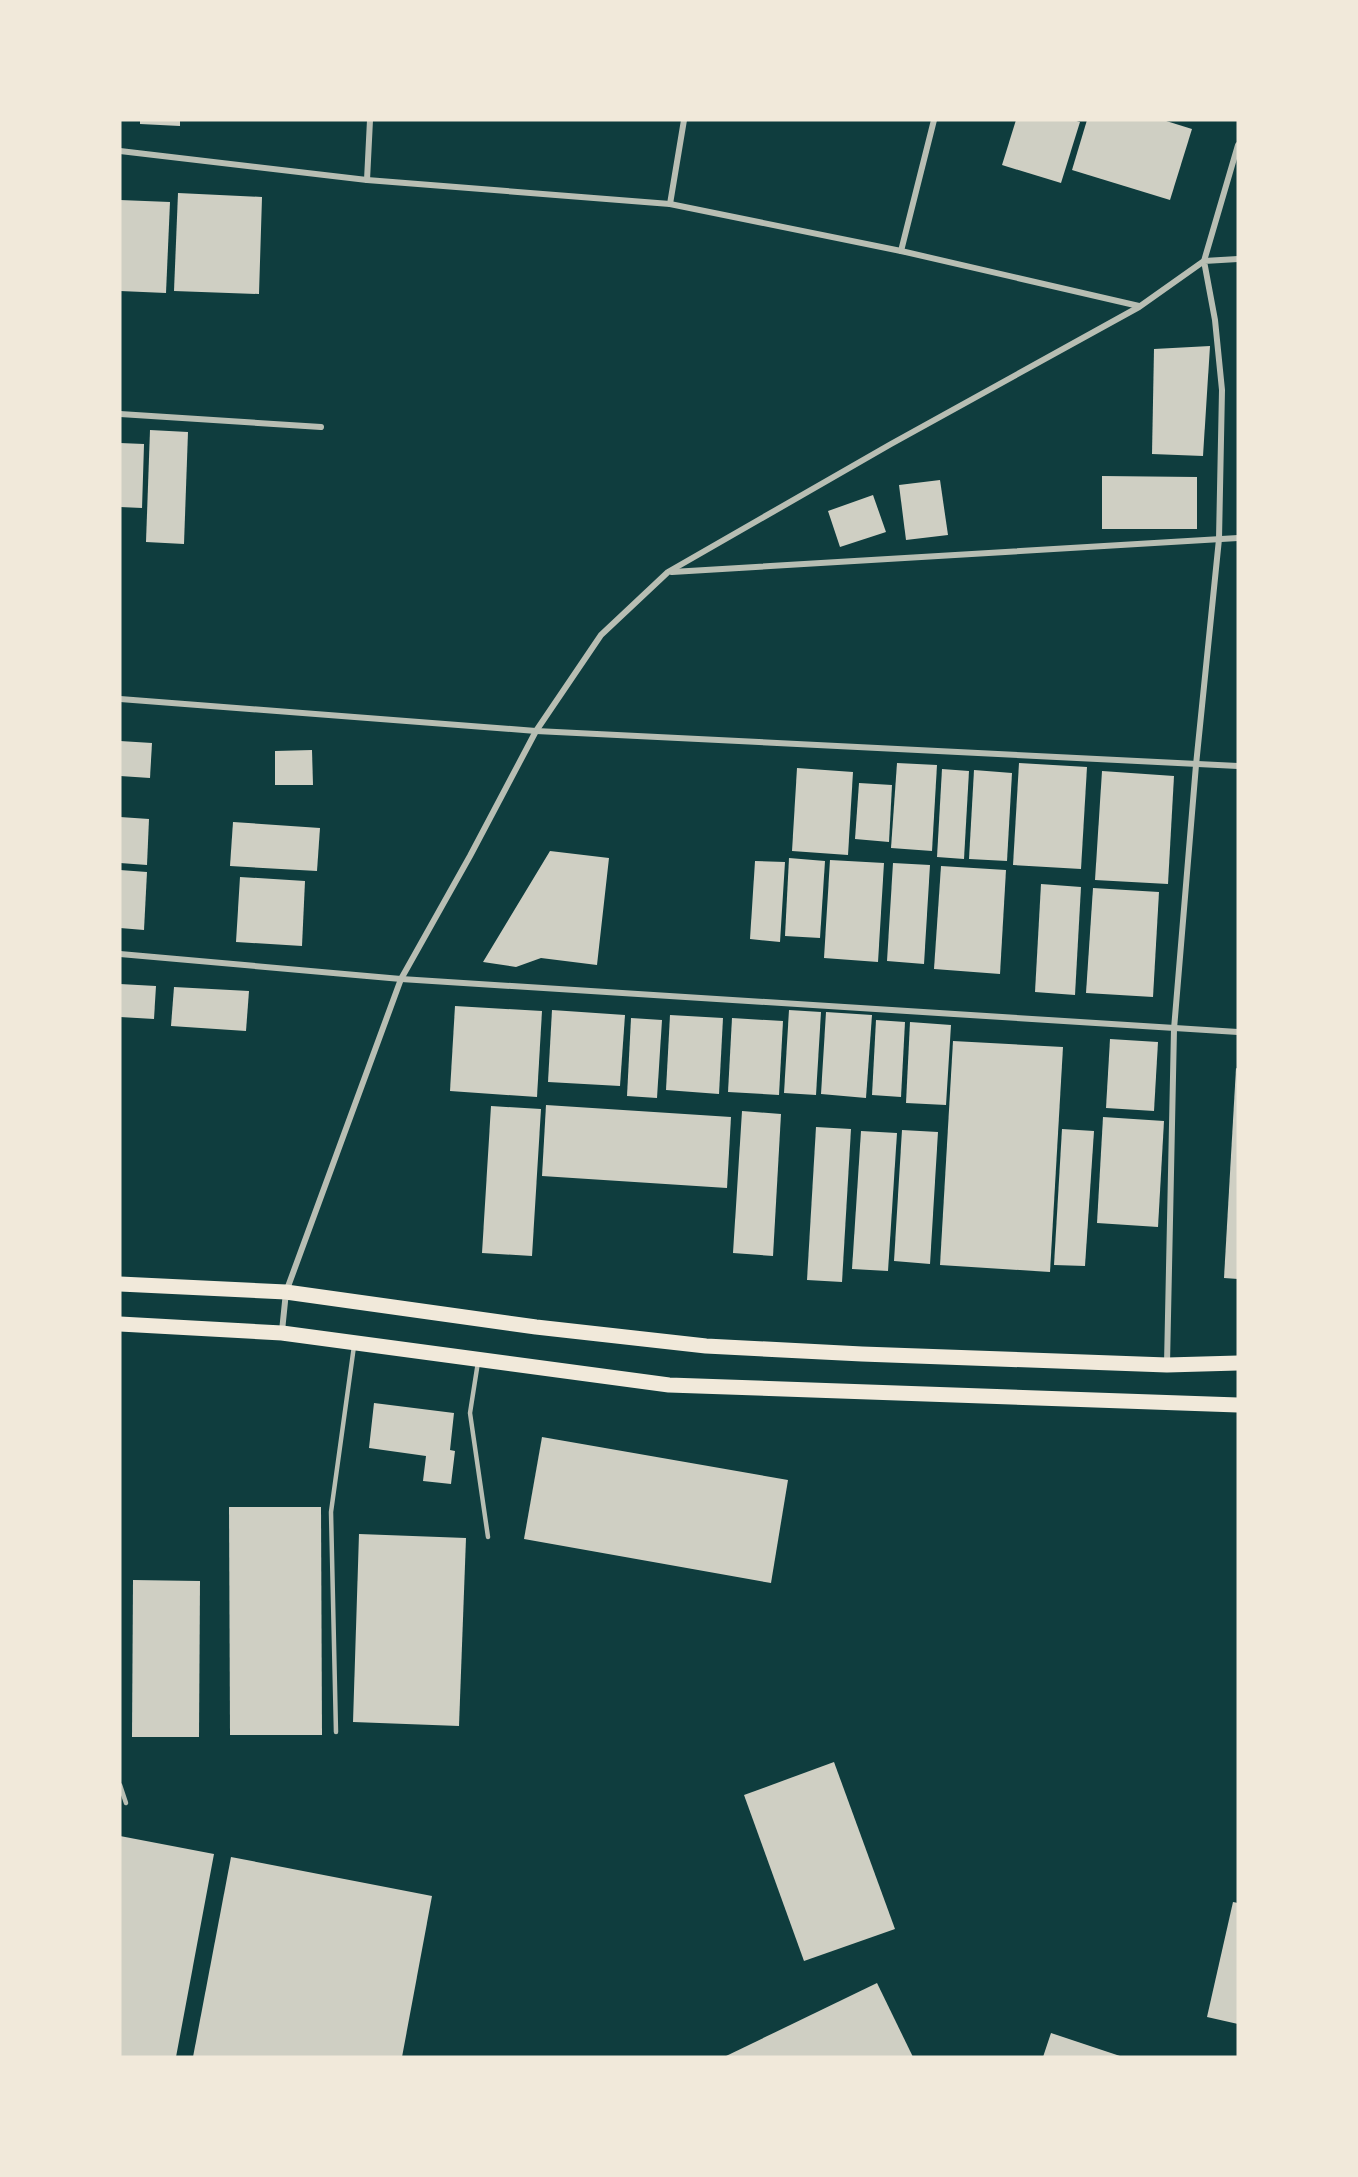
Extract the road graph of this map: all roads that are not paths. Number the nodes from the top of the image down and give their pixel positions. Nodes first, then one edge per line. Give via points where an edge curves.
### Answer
1 (370, 120) edge
2 (684, 120) edge
3 (934, 120) edge
4 (1238, 145) edge
5 (120, 151) edge
6 (367, 180) junction
7 (670, 204) junction
8 (901, 251) junction
9 (1238, 259) edge
10 (1204, 261) junction
11 (1139, 307) junction
12 (120, 414) edge
13 (321, 427) dead end
14 (1238, 538) edge
15 (1219, 539) junction
16 (668, 572) junction
17 (120, 699) edge
18 (536, 732) junction
19 (1196, 765) junction
20 (1238, 766) edge
21 (120, 954) edge
22 (401, 979) junction
23 (1174, 1029) junction
24 (1238, 1032) edge
25 (120, 1284) edge
26 (286, 1292) junction
27 (120, 1324) edge
28 (282, 1334) junction
29 (354, 1343) junction
30 (478, 1359) junction
31 (1238, 1363) edge
32 (1167, 1365) junction
33 (1238, 1405) edge
34 (488, 1538) dead end
35 (336, 1732) dead end
36 (120, 1785) edge
37 (126, 1803) dead end

1 - 6 street
2 - 7 street
3 - 8 street
4 - 10 street
5 - 6 street
6 - 7 street
7 - 8 street
8 - 11 street
9 - 10 street
10 - 11 street
10 - 15 street via 1222,390
11 - 16 street
12 - 13 street
14 - 15 street
15 - 16 street
15 - 19 street
16 - 18 street via 601,635
17 - 18 street
18 - 19 street
18 - 22 street
19 - 20 street
19 - 23 street
21 - 22 street
22 - 23 street
22 - 26 street
23 - 24 street
23 - 32 street
25 - 26 main road
26 - 28 street
26 - 32 main road via 706,1346
27 - 28 main road
28 - 29 main road
29 - 30 main road
29 - 35 lane via 331,1512
30 - 33 main road via 669,1384
30 - 34 lane via 470,1413
31 - 32 main road
36 - 37 lane

